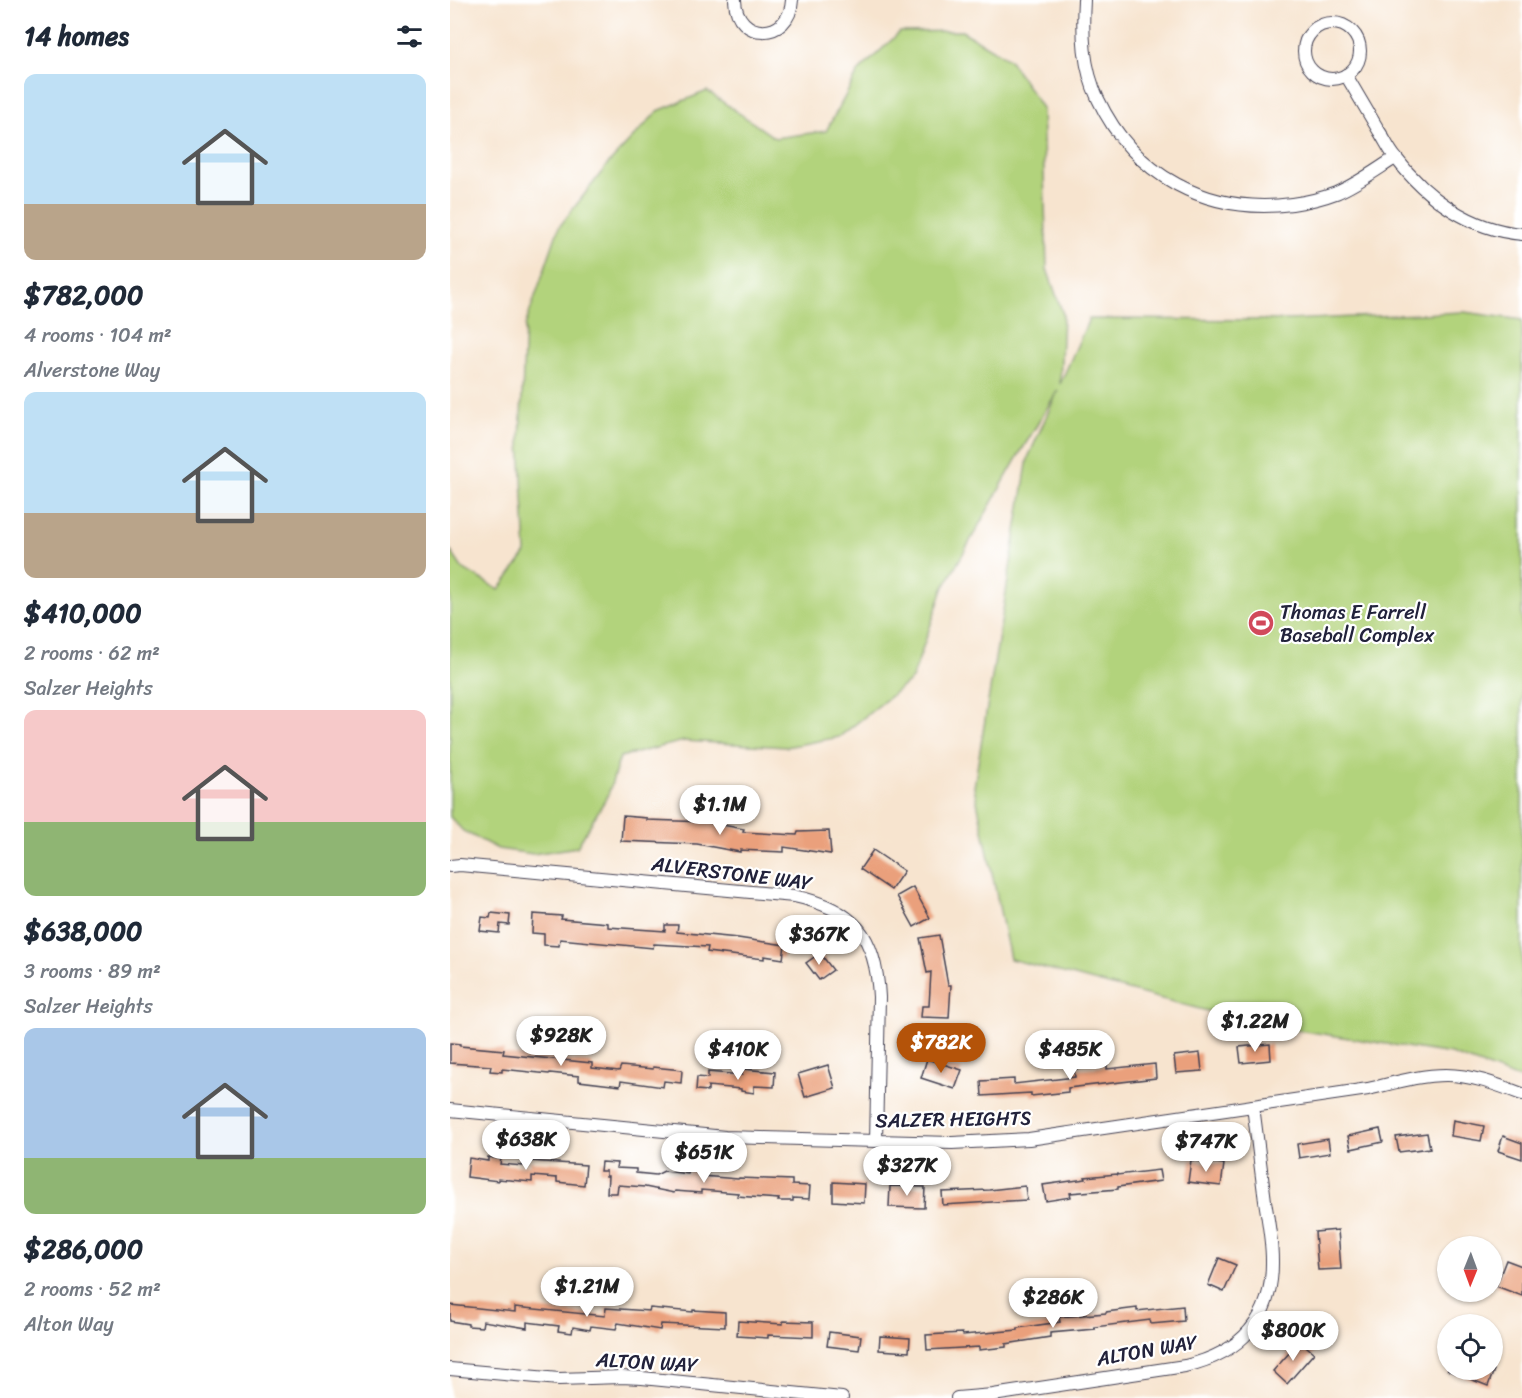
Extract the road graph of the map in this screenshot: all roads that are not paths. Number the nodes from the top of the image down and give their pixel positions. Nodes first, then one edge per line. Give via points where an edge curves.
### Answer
1 (735, 0) edge
2 (792, 0) edge
3 (1084, 0) edge
4 (1346, 75) junction
5 (1395, 158) junction
6 (1522, 234) edge
7 (450, 866) edge
8 (1522, 1094) edge
9 (1253, 1106) junction
10 (450, 1110) edge
11 (876, 1141) junction
12 (450, 1369) edge
13 (993, 1396) edge
14 (842, 1398) edge
15 (957, 1398) edge

1 - 2 street via 746,26 764,31 782,25 792,9
3 - 5 street via 1083,39 1097,97 1127,146 1170,182 1216,200 1270,207 1335,193
4 - 4 street via 1358,62 1359,43 1340,24 1322,25 1307,37 1306,64 1328,79
4 - 5 street
5 - 6 street via 1453,212 1477,223
7 - 11 street, ALVERSTONE WAY via 794,896 842,914 863,935 878,978
8 - 9 street, SALZER HEIGHTS via 1467,1076 1446,1075
9 - 11 street, SALZER HEIGHTS via 1029,1139
9 - 13 street, ALTON WAY via 1272,1261 1266,1302 1239,1342 1223,1353 1185,1366
10 - 11 street, SALZER HEIGHTS via 725,1137
12 - 14 street, ALTON WAY via 559,1379 642,1378
13 - 15 street, ALTON WAY

